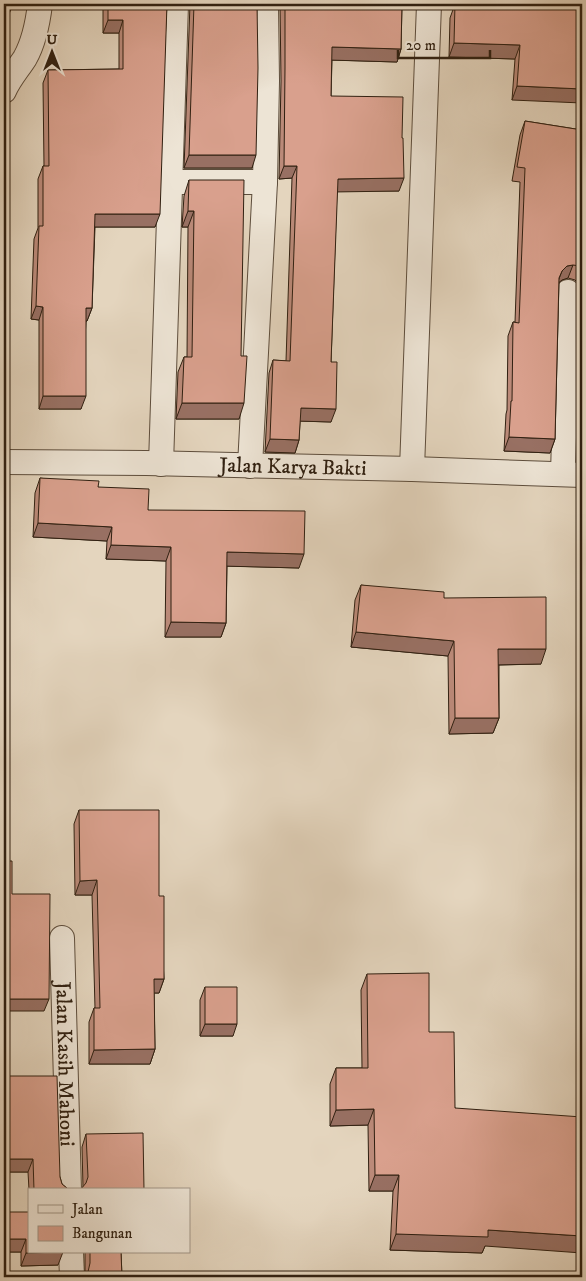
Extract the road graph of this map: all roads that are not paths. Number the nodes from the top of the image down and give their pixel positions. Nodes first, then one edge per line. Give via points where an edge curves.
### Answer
1 (40, 4) edge
2 (176, 4) edge
3 (266, 4) edge
4 (429, 4) edge
5 (4, 91) edge
6 (170, 182) junction
7 (265, 182) junction
8 (568, 292) dead end
9 (4, 462) edge
10 (161, 464) junction
11 (250, 466) junction
12 (412, 469) junction
13 (573, 475) edge
14 (62, 938) dead end
15 (70, 1188) edge
16 (71, 1254) edge
17 (72, 1277) edge

1 - 5 street via 26,56
2 - 6 street
3 - 7 street
4 - 12 street
6 - 7 street
6 - 10 street
7 - 11 street
8 - 13 street
9 - 10 street, Jalan Karya Bakti
10 - 11 street, Jalan Karya Bakti
11 - 12 street, Jalan Karya Bakti
12 - 13 street, Jalan Karya Bakti
14 - 15 street, Jalan Kasih Mahoni
16 - 17 street

